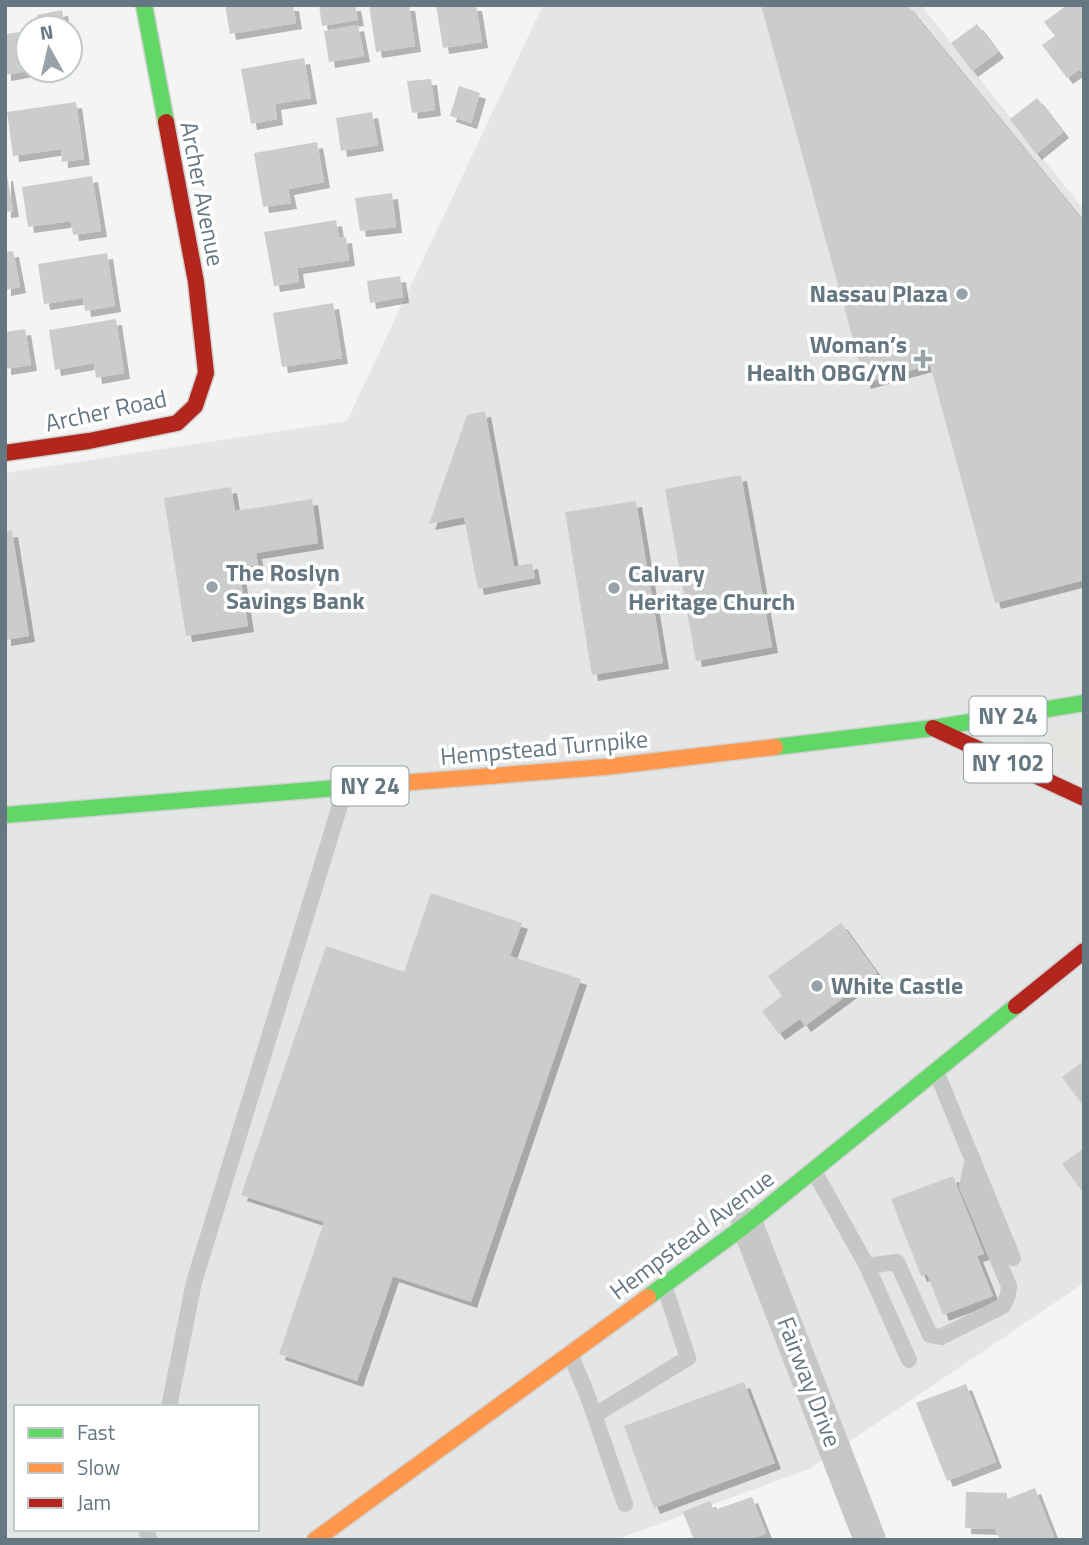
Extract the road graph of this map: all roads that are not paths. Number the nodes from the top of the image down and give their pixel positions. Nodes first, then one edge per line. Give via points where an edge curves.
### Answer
1 (144, 5) edge
2 (201, 391) joint
3 (5, 453) edge
4 (1084, 703) edge
5 (933, 728) junction
6 (345, 789) junction
7 (1084, 799) edge
8 (5, 815) edge
9 (1084, 951) edge
10 (936, 1071) junction
11 (973, 1159) junction
12 (814, 1171) junction
13 (747, 1224) junction
14 (1013, 1258) dead end
15 (866, 1266) junction
16 (664, 1285) junction
17 (570, 1354) junction
18 (909, 1360) dead end
19 (169, 1405) edge
20 (595, 1415) junction
21 (625, 1504) dead end
22 (349, 1529) edge
23 (315, 1540) edge
24 (870, 1540) edge

1 - 2 main road, Archer Avenue via 196,282 206,373
2 - 3 main road, Archer Road via 195,406 177,423
4 - 5 main road, Hempstead Turnpike / NY 24
5 - 6 main road, Hempstead Turnpike / NY 24 via 605,767
5 - 7 main road, NY 102
6 - 8 main road, Hempstead Turnpike / NY 24
6 - 19 lane via 194,1282
9 - 10 main road, Hempstead Avenue
10 - 11 lane
10 - 12 main road, Hempstead Avenue
11 - 14 lane
11 - 15 lane via 967,1186 1009,1286 1003,1306 940,1337 930,1335 897,1262
12 - 13 main road, Hempstead Avenue
12 - 15 lane
13 - 16 main road, Hempstead Avenue
13 - 24 street, Fairway Drive
15 - 18 lane
16 - 17 main road, Hempstead Avenue
16 - 20 lane via 688,1358
17 - 20 lane
17 - 22 main road, Hempstead Avenue
20 - 21 lane
22 - 23 main road, Hempstead Avenue

